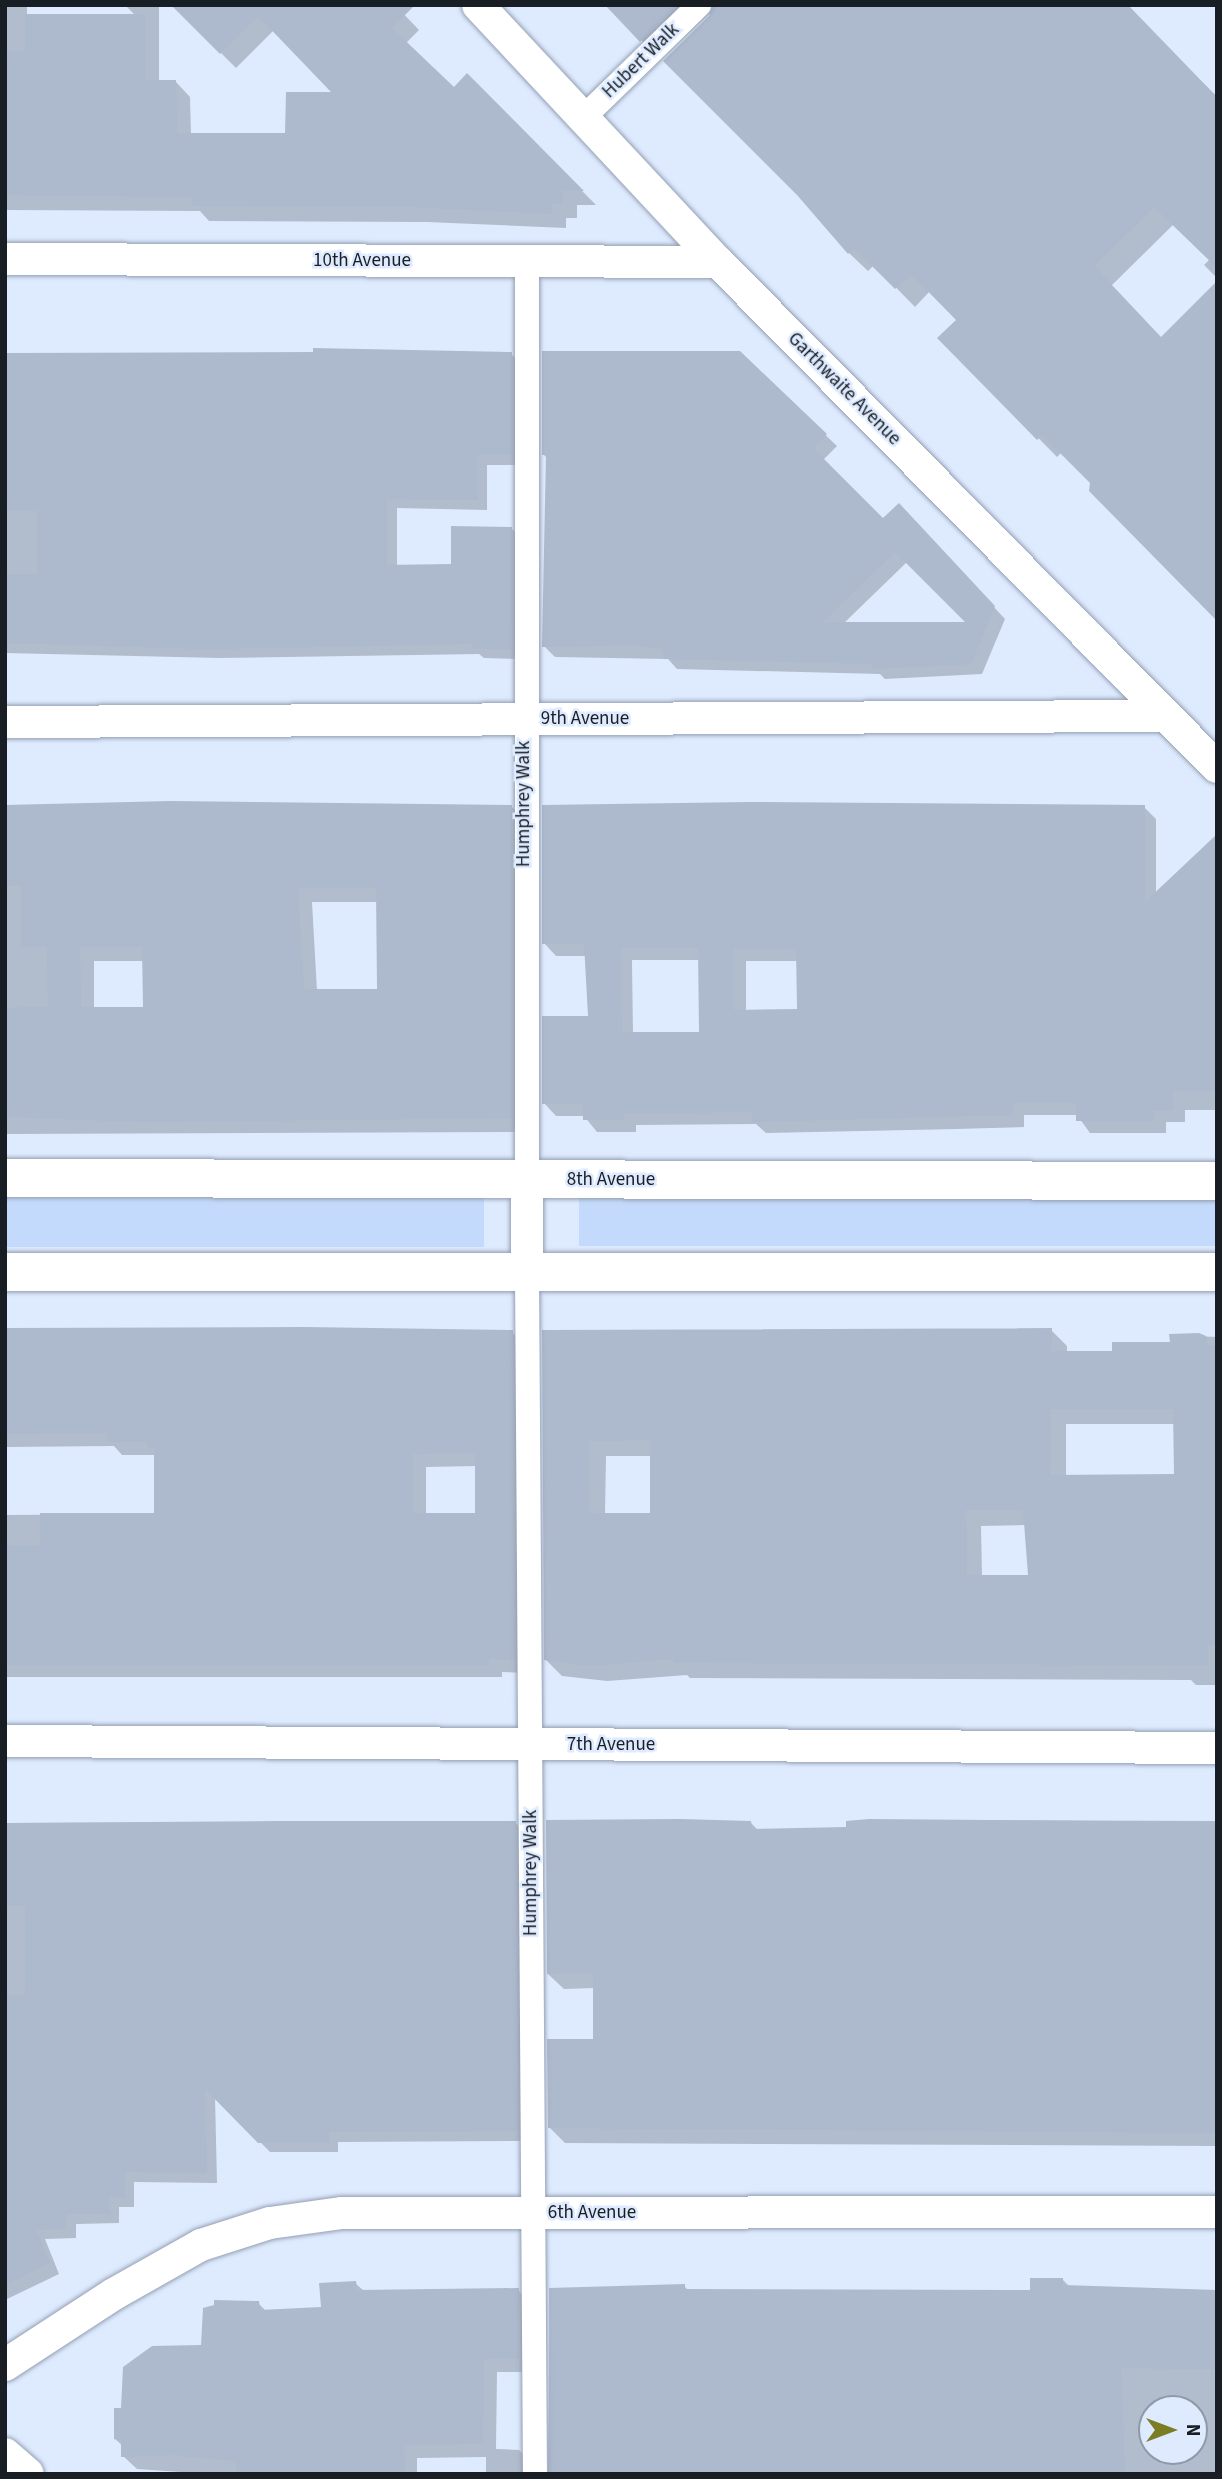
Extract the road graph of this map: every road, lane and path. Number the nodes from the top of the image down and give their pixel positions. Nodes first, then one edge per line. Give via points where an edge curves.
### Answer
1 (478, 5) edge
2 (699, 5) edge
3 (583, 117) junction
4 (5, 259) edge
5 (527, 261) junction
6 (719, 262) junction
7 (1165, 716) junction
8 (524, 719) junction
9 (5, 722) edge
10 (1217, 766) edge
11 (5, 1178) edge
12 (527, 1180) junction
13 (1217, 1181) edge
14 (5, 1272) edge
15 (1217, 1272) edge
16 (527, 1273) junction
17 (5, 1741) edge
18 (530, 1744) junction
19 (1217, 1748) edge
20 (1217, 2212) edge
21 (533, 2213) junction
22 (5, 2365) edge
23 (5, 2454) edge
24 (28, 2474) edge
25 (535, 2474) edge

1 - 3 street, Garthwaite Avenue
2 - 3 street, Hubert Walk
3 - 6 street, Garthwaite Avenue
4 - 5 street, 10th Avenue
5 - 6 street, 10th Avenue
5 - 8 street, Humphrey Walk
6 - 7 street, Garthwaite Avenue
7 - 8 street, 9th Avenue
7 - 10 street, Garthwaite Avenue
8 - 9 street, 9th Avenue
8 - 12 street, Humphrey Walk
11 - 12 street, 8th Avenue
12 - 13 street, 8th Avenue
12 - 16 street
14 - 16 street
15 - 16 street
16 - 18 street, Humphrey Walk
17 - 18 street, 7th Avenue
18 - 19 street, 7th Avenue
18 - 21 street, Humphrey Walk
20 - 21 street, 6th Avenue
21 - 22 street, 6th Avenue via 342,2213 270,2223 201,2245 114,2294
21 - 25 street, Humphrey Walk
23 - 24 street

